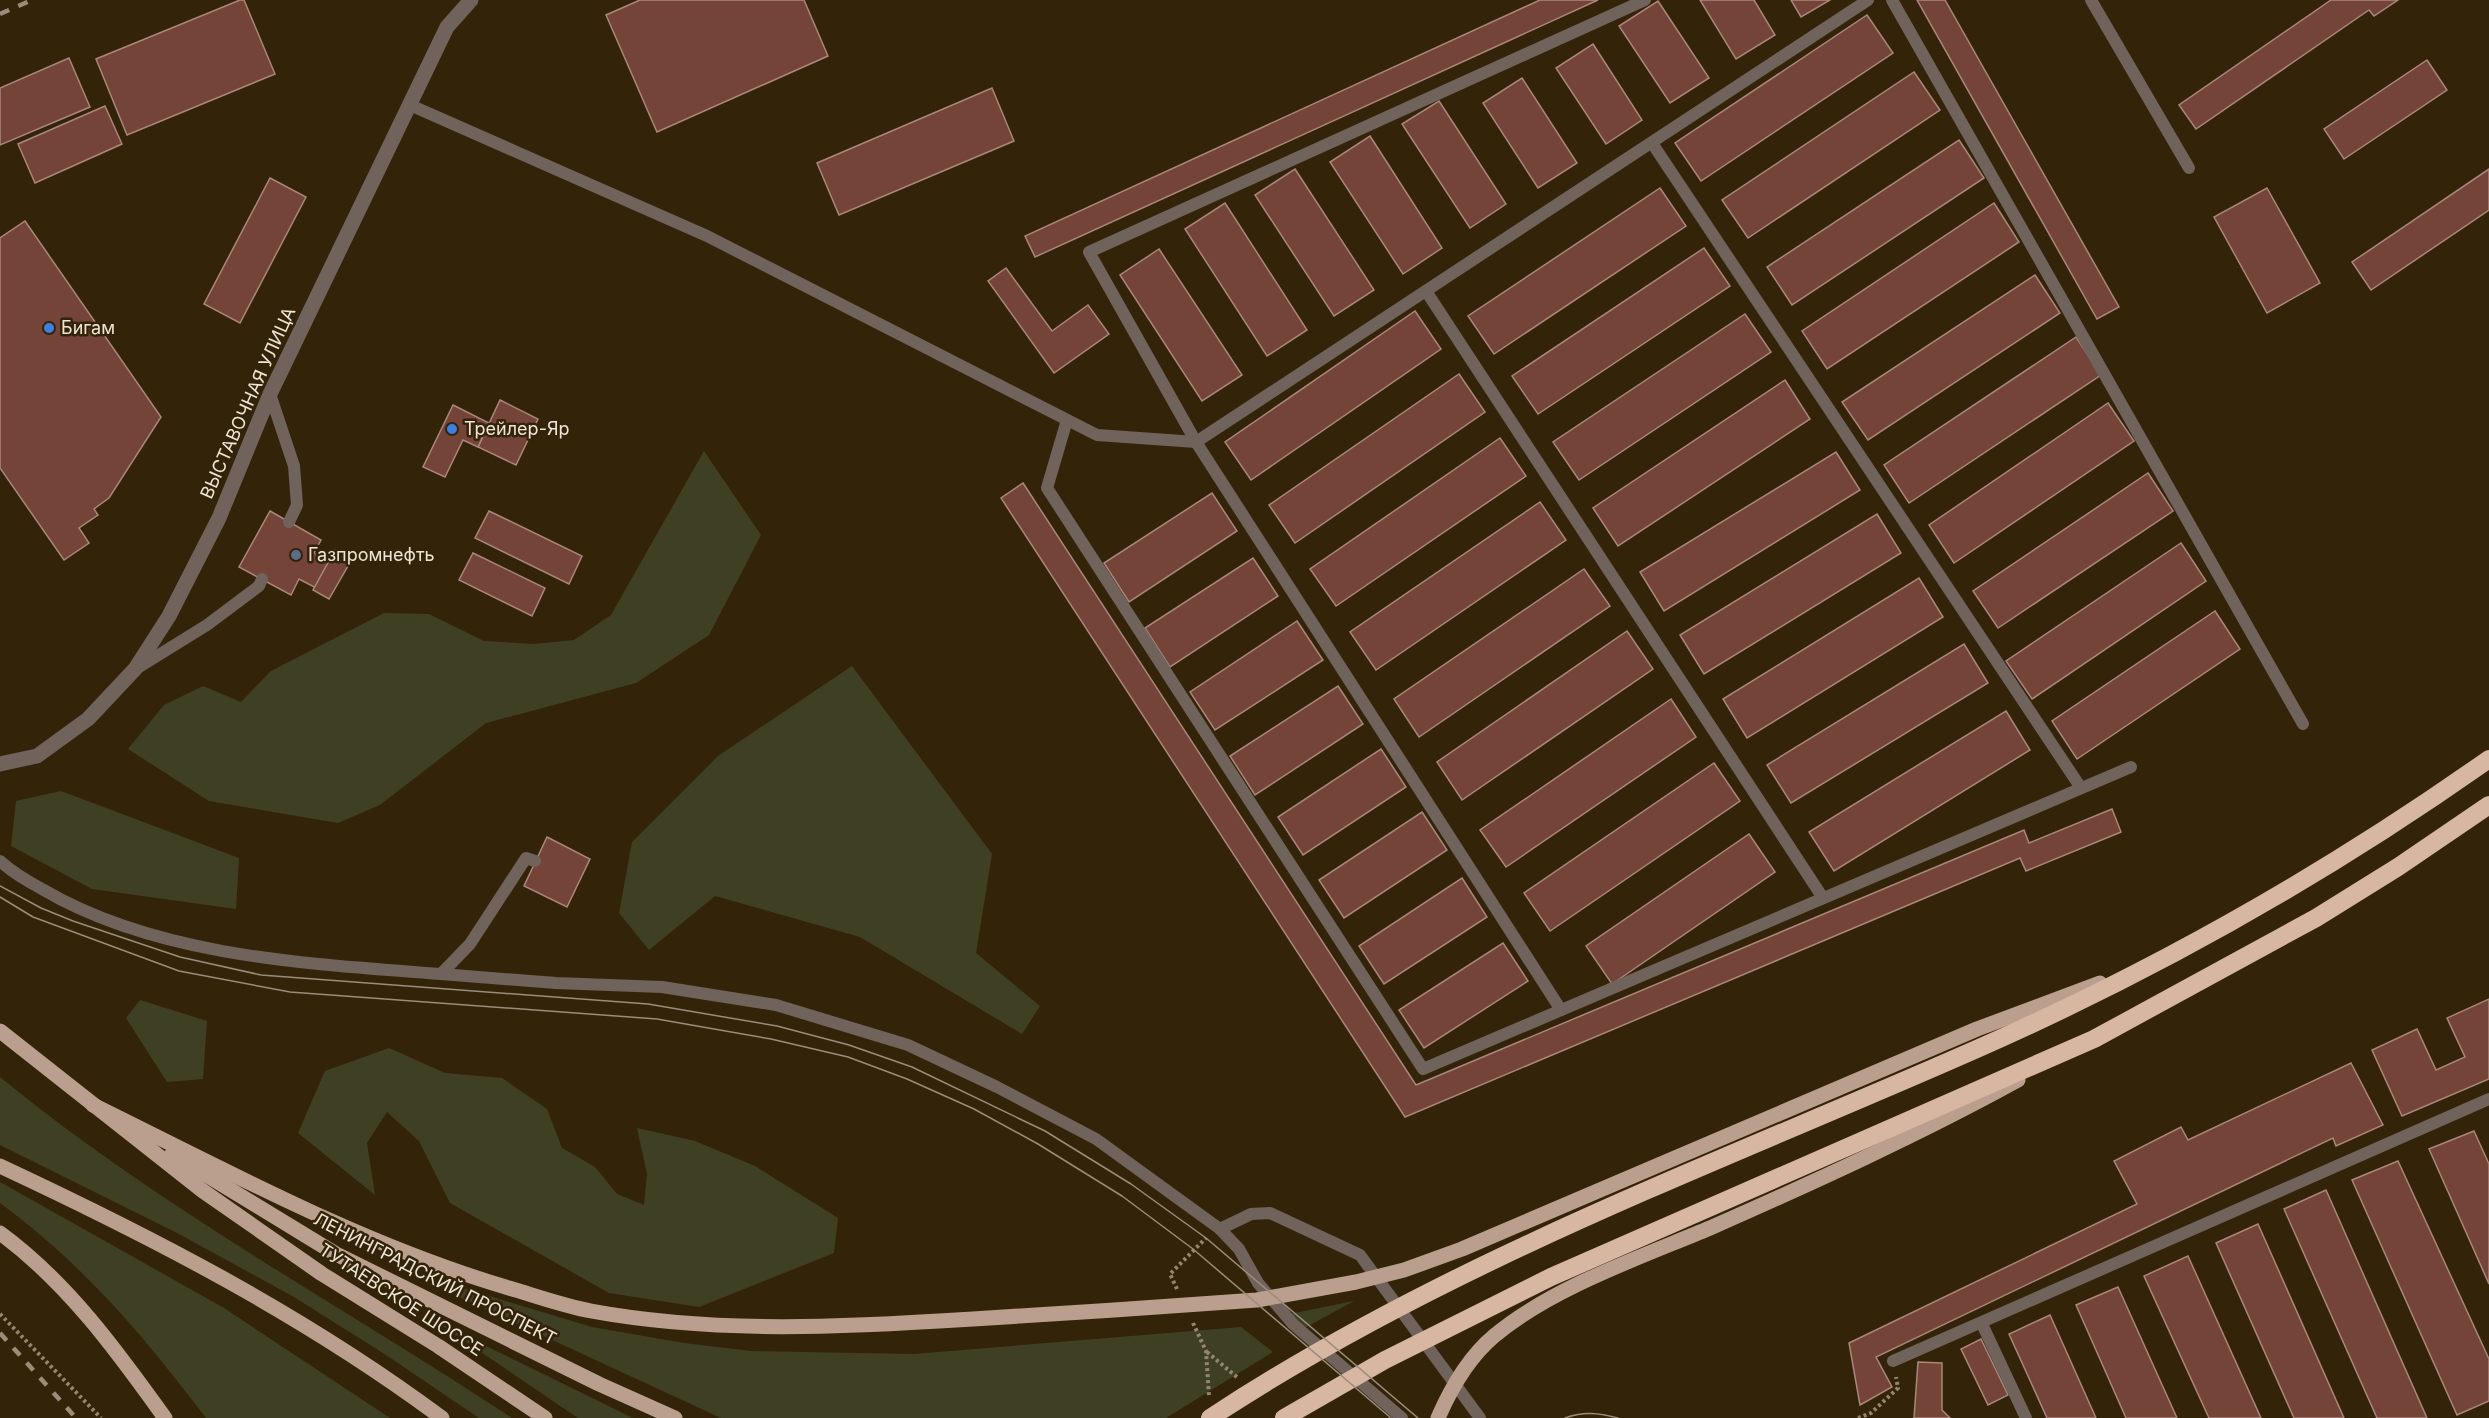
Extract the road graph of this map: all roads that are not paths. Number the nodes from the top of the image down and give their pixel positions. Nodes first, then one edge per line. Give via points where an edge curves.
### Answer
1 (471, 0) edge
2 (1645, 0) edge
3 (1869, 0) edge
4 (1892, 0) edge
5 (2091, 0) edge
6 (410, 105) junction
7 (1652, 143) junction
8 (2189, 168) dead end
9 (1426, 291) junction
10 (270, 394) junction
11 (1067, 420) junction
12 (1196, 442) junction
13 (289, 522) dead end
14 (262, 579) dead end
15 (135, 669) junction
16 (2303, 724) dead end
17 (2489, 759) edge
18 (0, 764) edge
19 (2131, 767) dead end
20 (2081, 788) junction
21 (2489, 805) edge
22 (0, 861) edge
23 (535, 861) dead end
24 (1823, 898) junction
25 (2156, 962) junction
26 (441, 974) junction
27 (1561, 1010) junction
28 (0, 1031) edge
29 (2094, 1039) junction
30 (2489, 1099) edge
31 (93, 1105) junction
32 (0, 1166) edge
33 (1220, 1229) junction
34 (0, 1233) edge
35 (1982, 1324) junction
36 (1893, 1361) road end
37 (165, 1418) edge
38 (442, 1418) edge
39 (545, 1418) edge
40 (675, 1418) edge
41 (1209, 1418) edge
42 (1284, 1418) edge
43 (1402, 1418) edge
44 (1438, 1418) edge
45 (1480, 1418) edge
46 (2026, 1418) edge

1 - 6 street, ВЫСТАВОЧНАЯ УЛИЦА via 447,27
2 - 12 lane via 1089,252
3 - 7 lane
4 - 16 lane
5 - 8 lane
6 - 10 street, ВЫСТАВОЧНАЯ УЛИЦА
6 - 11 lane via 706,236
7 - 9 lane
7 - 20 lane
9 - 12 lane
9 - 24 lane
10 - 13 lane via 294,466 297,505
10 - 15 street, ВЫСТАВОЧНАЯ УЛИЦА via 219,518 169,616
11 - 12 lane via 1097,435
11 - 27 lane via 1047,488 1423,1069
12 - 27 lane
14 - 15 lane via 259,586 207,625
15 - 18 street, ВЫСТАВОЧНАЯ УЛИЦА via 88,719 37,756
17 - 25 highway via 2379,835 2296,886
19 - 20 lane
20 - 24 lane
21 - 29 highway via 2316,918
22 - 26 lane via 73,908 155,937 275,959
23 - 26 lane via 526,858 470,944
24 - 27 lane
25 - 31 main road via 1977,1029 1462,1249 1356,1282 1257,1300 795,1328 589,1310 450,1271 360,1236
25 - 41 highway via 1983,1047 1453,1280 1295,1362
26 - 33 lane via 685,990 776,1005 908,1045 1096,1139
28 - 31 main road
29 - 42 highway via 1551,1277 1385,1360
29 - 44 main road via 1961,1111 1830,1175 1552,1298 1493,1337 1462,1374
30 - 35 lane
31 - 39 main road, ТУТАЕВСКОЕ ШОССЕ via 203,1191 312,1268
31 - 40 main road, ЛЕНИНГРАДСКИЙ ПРОСПЕКТ via 336,1254
32 - 38 main road via 207,1268 310,1329
33 - 43 lane via 1293,1324
33 - 45 lane via 1251,1214 1270,1213 1360,1255
34 - 37 main road via 64,1289 115,1348
35 - 36 lane
35 - 46 lane

